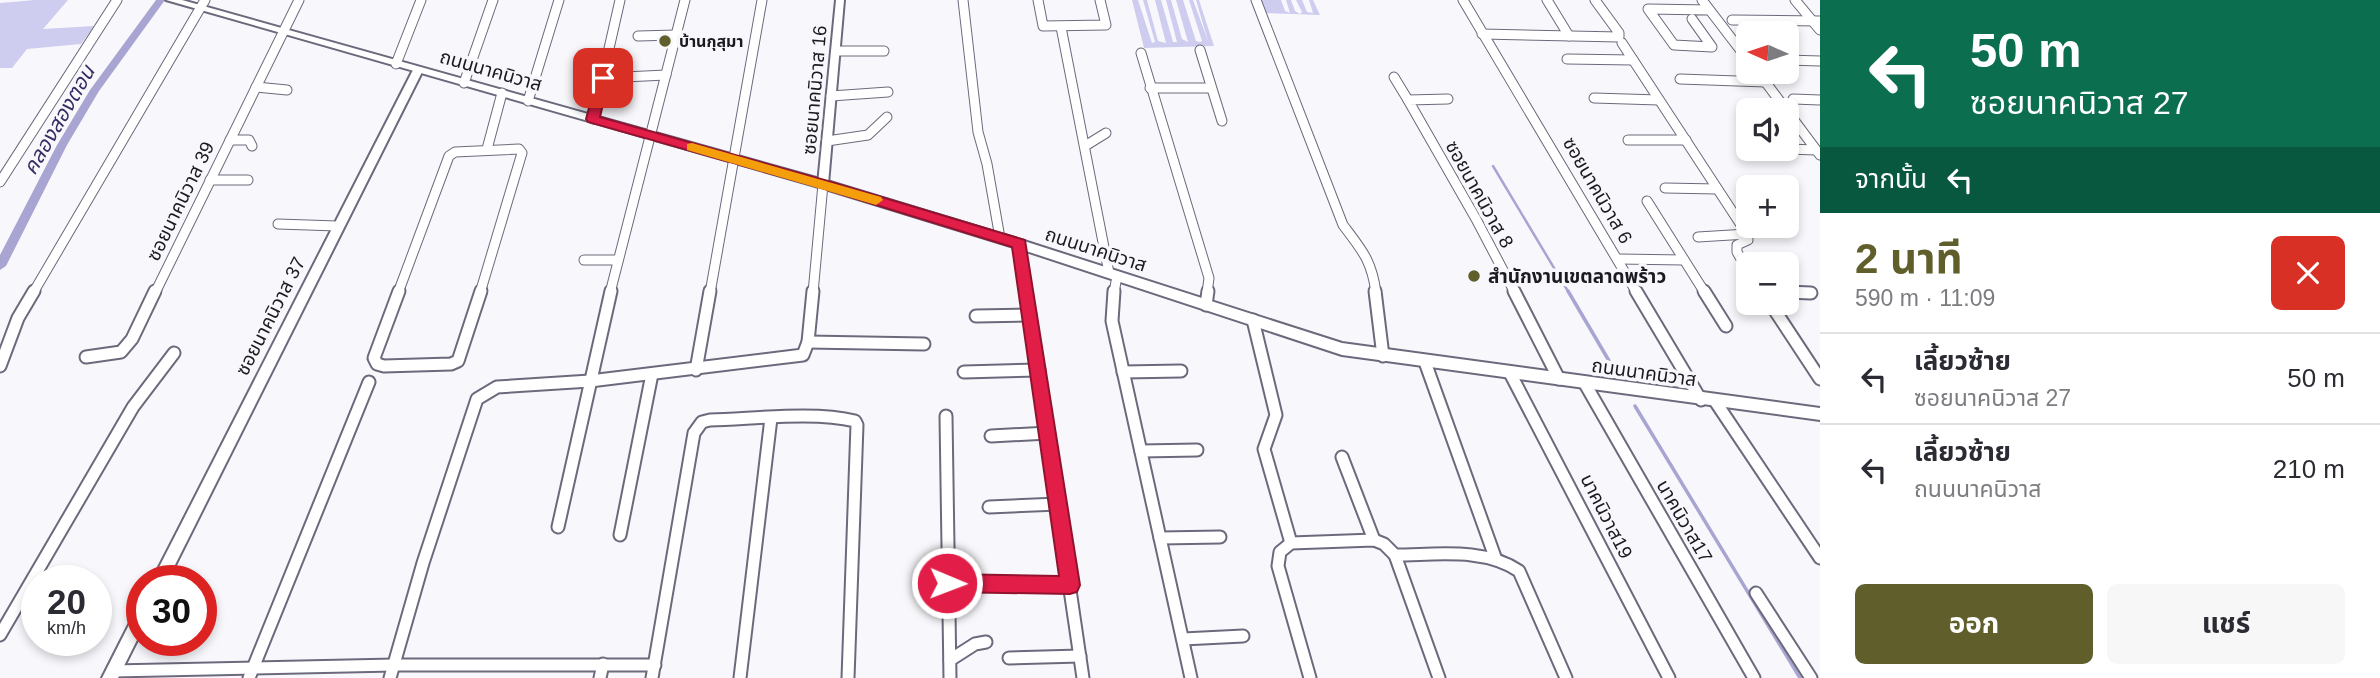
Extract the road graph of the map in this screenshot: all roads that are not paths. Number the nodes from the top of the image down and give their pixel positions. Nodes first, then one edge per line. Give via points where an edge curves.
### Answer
1 (117, 0) edge
2 (171, 0) edge
3 (299, 0) edge
4 (421, 0) edge
5 (493, 0) edge
6 (559, 0) edge
7 (620, 0) edge
8 (685, 0) edge
9 (762, 0) edge
10 (840, 0) edge
11 (963, 0) edge
12 (1038, 0) edge
13 (1100, 0) edge
14 (1256, 0) edge
15 (1462, 0) edge
16 (1547, 0) edge
17 (1595, 0) edge
18 (1702, 0) edge
19 (1795, 0) edge
20 (202, 4) edge
21 (1709, 10) junction
22 (1692, 19) dead end
23 (1732, 20) dead end
24 (1816, 20) edge
25 (1061, 27) junction
26 (1820, 30) edge
27 (283, 32) junction
28 (1482, 34) junction
29 (676, 35) junction
30 (638, 36) dead end
31 (1569, 36) junction
32 (1622, 43) dead end
33 (1736, 45) edge
34 (1200, 50) dead end
35 (836, 51) junction
36 (884, 51) dead end
37 (1141, 53) dead end
38 (1567, 59) dead end
39 (1633, 60) junction
40 (1799, 60) edge
41 (1820, 61) edge
42 (396, 64) junction
43 (418, 70) junction
44 (666, 75) junction
45 (1394, 77) dead end
46 (603, 78) junction
47 (1681, 79) dead end
48 (1736, 81) edge
49 (464, 83) junction
50 (1767, 84) edge
51 (256, 87) junction
52 (1150, 88) junction
53 (1211, 88) junction
54 (287, 90) dead end
55 (888, 92) dead end
56 (502, 93) junction
57 (831, 96) junction
58 (1594, 98) dead end
59 (1448, 99) dead end
60 (1799, 99) edge
61 (1408, 100) junction
62 (1659, 100) junction
63 (1820, 100) edge
64 (528, 101) junction
65 (887, 117) dead end
66 (593, 119) junction
67 (1222, 121) dead end
68 (1106, 133) dead end
69 (650, 135) junction
70 (230, 140) junction
71 (1628, 140) dead end
72 (1686, 140) junction
73 (827, 141) junction
74 (252, 146) dead end
75 (1085, 146) junction
76 (487, 149) junction
77 (1799, 150) edge
78 (1818, 152) edge
79 (734, 159) junction
80 (210, 180) junction
81 (248, 180) dead end
82 (0, 182) edge
83 (823, 184) junction
84 (1665, 188) dead end
85 (1717, 188) junction
86 (1647, 201) dead end
87 (1736, 216) edge
88 (278, 224) dead end
89 (337, 226) junction
90 (1736, 235) edge
91 (1698, 237) dead end
92 (1000, 238) junction
93 (1748, 238) edge
94 (1019, 244) junction
95 (1737, 252) edge
96 (1618, 259) junction
97 (584, 260) dead end
98 (618, 260) junction
99 (1684, 260) junction
100 (1113, 274) junction
101 (1799, 292) edge
102 (1811, 293) dead end
103 (1206, 305) junction
104 (1030, 315) junction
105 (1779, 315) edge
106 (976, 316) dead end
107 (1253, 320) junction
108 (1726, 326) dead end
109 (924, 344) dead end
110 (807, 346) junction
111 (174, 353) dead end
112 (1383, 356) junction
113 (86, 357) dead end
114 (1814, 361) edge
115 (1425, 362) junction
116 (0, 366) edge
117 (696, 370) junction
118 (1039, 370) junction
119 (1181, 371) dead end
120 (964, 372) dead end
121 (1123, 372) junction
122 (1510, 373) junction
123 (652, 374) junction
124 (1559, 379) junction
125 (1820, 379) edge
126 (590, 381) junction
127 (369, 382) dead end
128 (1584, 382) junction
129 (1708, 400) junction
130 (1820, 414) edge
131 (946, 416) dead end
132 (771, 418) junction
133 (1048, 433) junction
134 (990, 436) dead end
135 (1197, 450) dead end
136 (1141, 451) junction
137 (1342, 457) dead end
138 (1058, 504) junction
139 (989, 507) dead end
140 (558, 527) dead end
141 (620, 535) dead end
142 (1220, 537) dead end
143 (1160, 538) junction
144 (1374, 541) junction
145 (1291, 543) junction
146 (1395, 555) junction
147 (1495, 557) junction
148 (1820, 558) edge
149 (167, 565) edge
150 (947, 583) junction
151 (1070, 585) junction
152 (1756, 593) dead end
153 (0, 635) edge
154 (1243, 636) dead end
155 (1182, 639) junction
156 (986, 642) dead end
157 (126, 647) edge
158 (1080, 656) junction
159 (1009, 659) dead end
160 (950, 660) junction
161 (479, 671) edge
162 (601, 671) edge
163 (653, 671) edge
164 (392, 672) edge
165 (251, 674) edge
166 (112, 675) edge
167 (740, 678) edge
168 (848, 678) edge
169 (950, 678) edge
170 (1083, 678) edge
171 (1191, 678) edge
172 (1310, 678) edge
173 (1439, 678) edge
174 (1566, 678) edge
175 (1669, 678) edge
176 (1754, 678) edge
177 (1811, 678) edge

1 - 82 street
2 - 20 main road, ถนนนาคนิวาส
3 - 27 street, ซอยนาคนิวาส 39
4 - 42 street
5 - 49 street
6 - 64 street
7 - 46 street
8 - 29 street
9 - 79 street
10 - 35 street, ซอยนาคนิวาส 16
11 - 92 street via 978,132
12 - 25 street via 1043,26
13 - 25 street via 1106,25
14 - 112 street via 1343,225 1366,254 1373,272
15 - 28 street, ซอยนาคนิวาส 6
16 - 31 street
17 - 31 street via 1619,37
18 - 21 street
19 - 24 street
20 - 27 main road, ถนนนาคนิวาส
20 - 116 street via 18,318
21 - 22 street via 1648,9 1674,45 1712,47
21 - 33 street
23 - 24 street
24 - 26 street
25 - 75 street
27 - 42 main road, ถนนนาคนิวาส
27 - 51 street, ซอยนาคนิวาส 39
28 - 31 street
28 - 96 street, ซอยนาคนิวาส 6
29 - 30 street
29 - 44 street
32 - 39 street
34 - 53 street
35 - 36 street
35 - 57 street, ซอยนาคนิวาส 16
37 - 52 street
38 - 39 street
39 - 62 street
40 - 41 street
42 - 43 main road, ถนนนาคนิวาส
43 - 49 main road, ถนนนาคนิวาส
43 - 89 street, ซอยนาคนิวาส 37
44 - 46 street
44 - 69 street
45 - 61 street, ซอยนาคนิวาส 8
46 - 66 street
47 - 48 street
49 - 56 main road, ถนนนาคนิวาส
50 - 78 street
51 - 54 street
51 - 70 street, ซอยนาคนิวาส 39
52 - 53 street
52 - 103 street via 1209,278
53 - 67 street
55 - 57 street
56 - 64 main road, ถนนนาคนิวาส
56 - 76 street
57 - 73 street, ซอยนาคนิวาส 16
58 - 62 street
59 - 61 street
60 - 63 street
61 - 124 street, ซอยนาคนิวาส 8
62 - 72 street
64 - 66 main road, ถนนนาคนิวาส
65 - 73 street via 876,133 867,137
66 - 69 main road, ถนนนาคนิวาส
68 - 75 street
69 - 79 main road, ถนนนาคนิวาส
69 - 98 street
70 - 74 street via 249,141
70 - 80 street, ซอยนาคนิวาส 39
71 - 72 street
72 - 85 street
73 - 83 street, ซอยนาคนิวาส 16
75 - 100 street
76 - 76 street via 519,149 522,153 463,352 451,364 377,364 374,358 449,156
77 - 78 street
79 - 83 main road, ถนนนาคนิวาส
79 - 117 street
80 - 81 street
80 - 113 street, ซอยนาคนิวาส 39 via 126,348 116,354
83 - 92 main road, ถนนนาคนิวาส
83 - 110 street
84 - 85 street
85 - 87 street
86 - 99 street
88 - 89 street
89 - 149 street, ซอยนาคนิวาส 37
90 - 91 street
92 - 94 main road, ถนนนาคนิวาส
93 - 95 street via 1737,245
94 - 100 main road, ถนนนาคนิวาส
94 - 104 street
96 - 99 street
96 - 129 street, ซอยนาคนิวาส 6
97 - 98 street
98 - 126 street
99 - 108 street
100 - 103 main road, ถนนนาคนิวาส
100 - 121 street via 1111,310
101 - 102 street
103 - 107 main road, ถนนนาคนิวาส
104 - 106 street
104 - 118 street
105 - 114 street
107 - 112 main road, ถนนนาคนิวาส via 1342,349
107 - 145 street via 1276,415 1264,449
109 - 110 street
110 - 117 street via 799,357
111 - 153 street via 133,407
112 - 115 main road, ถนนนาคนิวาส
114 - 125 street
115 - 122 main road, ถนนนาคนิวาส
115 - 147 street
117 - 123 street
118 - 120 street
118 - 133 street
119 - 121 street
121 - 136 street
122 - 124 main road, ถนนนาคนิวาส
122 - 175 street, นาคนิวาส19
123 - 126 street
123 - 141 street
124 - 128 main road, ถนนนาคนิวาส
126 - 140 street
126 - 164 street via 497,387 477,399
127 - 165 street
128 - 129 main road, ถนนนาคนิวาส
128 - 176 street, นาคนิวาส17
129 - 130 main road, ถนนนาคนิวาส
129 - 148 street, ซอยนาคนิวาส 6
131 - 150 street
132 - 163 street via 710,420 694,433
132 - 167 street
132 - 168 street via 842,418 857,425
133 - 134 street
133 - 138 street
135 - 136 street
136 - 143 street
137 - 144 street
138 - 139 street
138 - 151 street
142 - 143 street
143 - 155 street
144 - 145 street
144 - 146 street
145 - 172 street via 1281,549 1278,566
146 - 147 street
146 - 173 street
147 - 174 street via 1519,571
150 - 151 street
150 - 160 street
151 - 158 street
152 - 177 street
154 - 155 street
155 - 171 street
156 - 160 street
157 - 166 street
158 - 159 street
158 - 170 street
160 - 169 street
161 - 162 street
161 - 164 street
162 - 163 street
164 - 165 street
165 - 166 street

